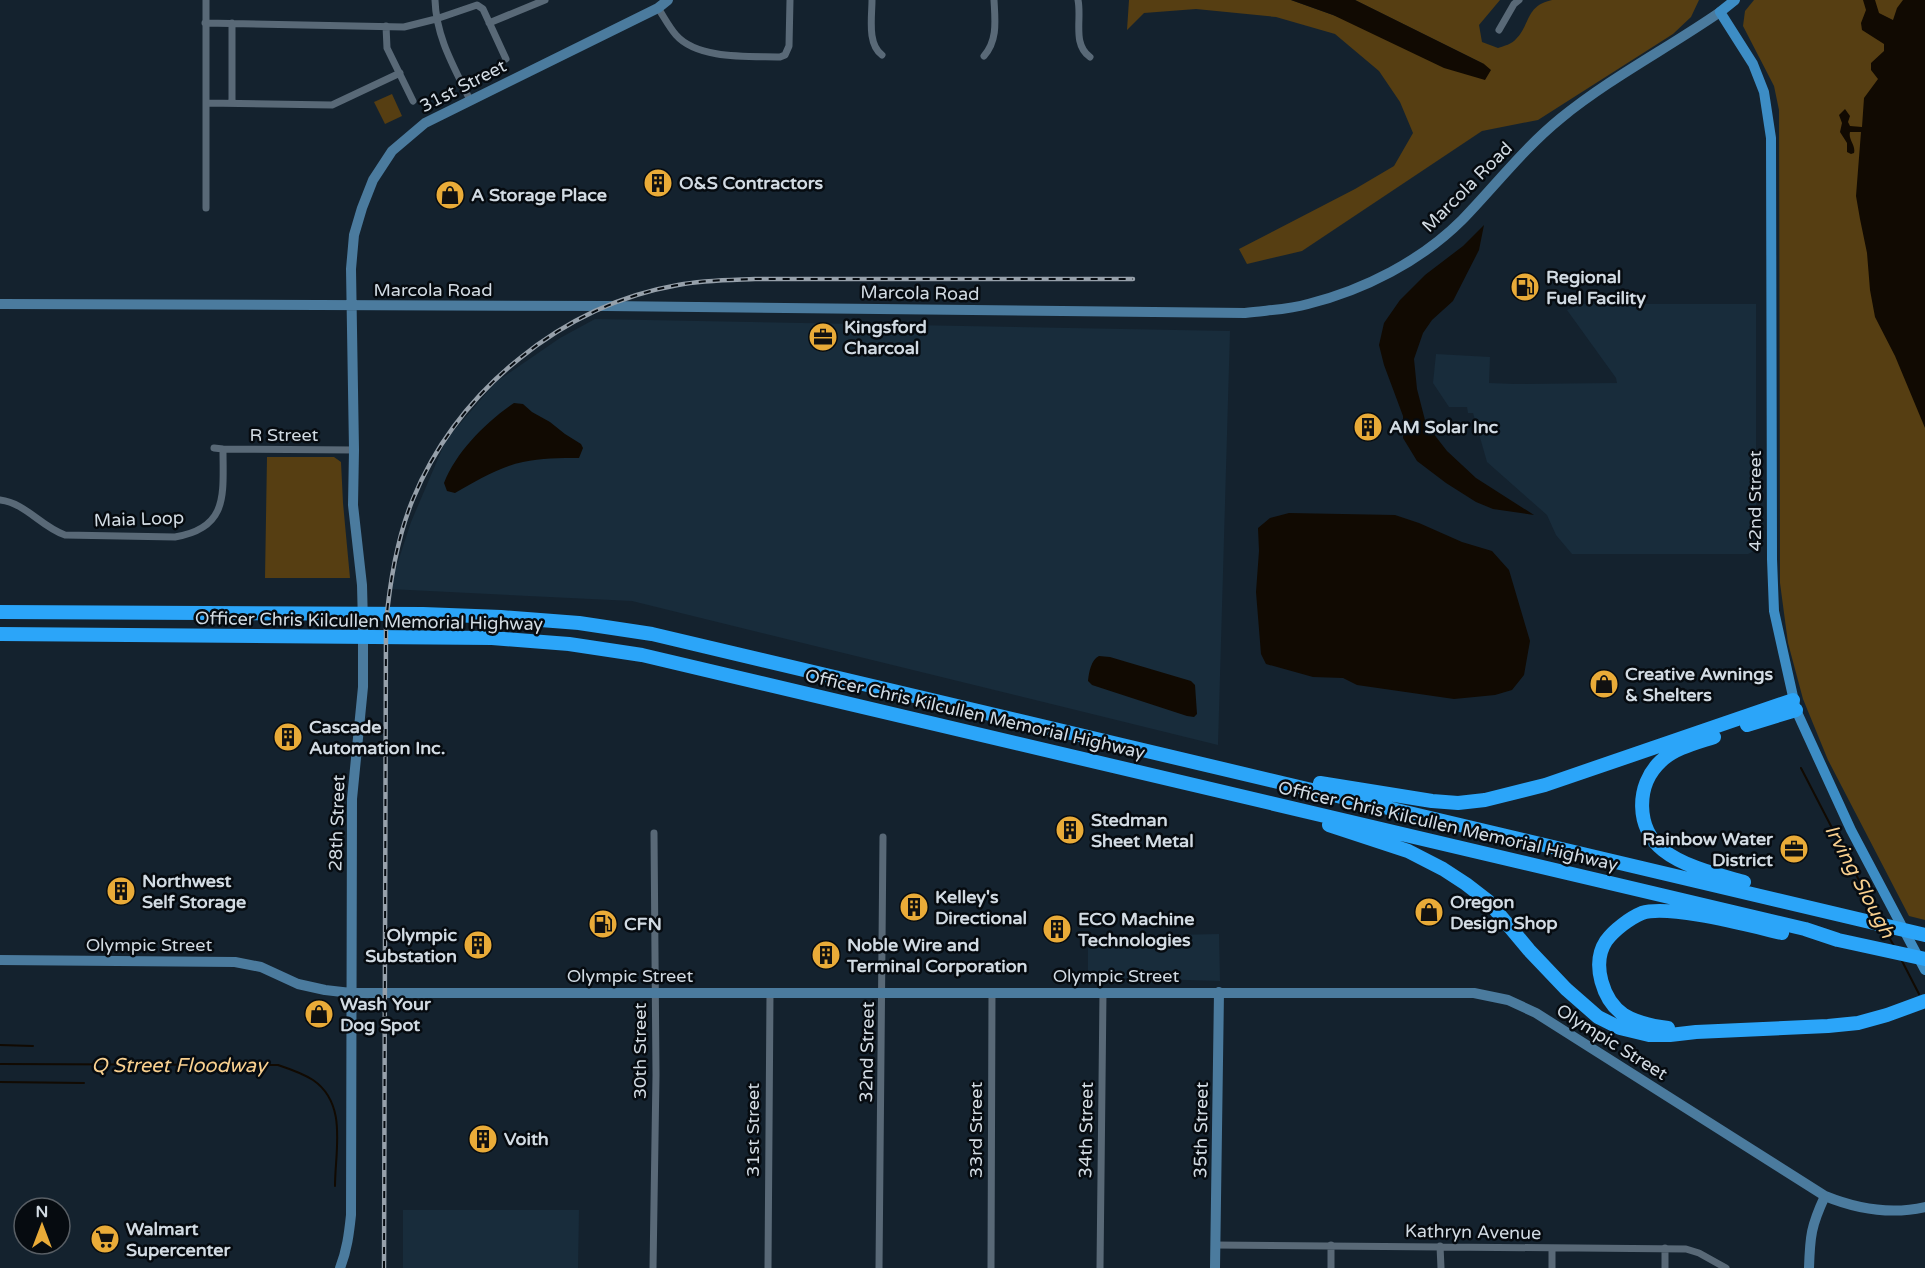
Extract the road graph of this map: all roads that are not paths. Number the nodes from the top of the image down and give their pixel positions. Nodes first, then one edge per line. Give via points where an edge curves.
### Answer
1 (206, 0) edge
2 (435, 0) edge
3 (546, 0) edge
4 (668, 0) edge
5 (790, 0) edge
6 (872, 0) edge
7 (994, 0) edge
8 (1078, 0) edge
9 (1519, 0) edge
10 (1735, 0) edge
11 (658, 8) junction
12 (1720, 12) junction
13 (436, 19) junction
14 (205, 23) junction
15 (232, 23) junction
16 (489, 23) junction
17 (386, 26) junction
18 (1499, 30) dead end
19 (882, 55) dead end
20 (984, 56) dead end
21 (1090, 57) dead end
22 (506, 59) dead end
23 (400, 73) junction
24 (470, 100) junction
25 (413, 101) dead end
26 (206, 103) junction
27 (232, 103) junction
28 (206, 208) dead end
29 (0, 304) edge
30 (351, 306) junction
31 (214, 448) dead end
32 (223, 449) junction
33 (354, 450) junction
34 (0, 500) edge
35 (0, 612) edge
36 (0, 634) edge
37 (1794, 705) junction
38 (1214, 766) junction
39 (1241, 796) junction
40 (654, 833) dead end
41 (883, 837) dead end
42 (1799, 904) junction
43 (1925, 935) edge
44 (1838, 940) junction
45 (1925, 959) edge
46 (0, 960) edge
47 (1925, 970) edge
48 (1219, 992) junction
49 (351, 993) junction
50 (654, 993) junction
51 (770, 993) junction
52 (882, 993) junction
53 (992, 993) junction
54 (1103, 993) junction
55 (1925, 1001) edge
56 (1696, 1032) junction
57 (1825, 1196) junction
58 (1925, 1207) edge
59 (1215, 1245) junction
60 (1331, 1245) junction
61 (1440, 1246) junction
62 (1552, 1248) junction
63 (1665, 1248) junction
64 (340, 1268) edge
65 (653, 1268) edge
66 (768, 1268) edge
67 (879, 1268) edge
68 (991, 1268) edge
69 (1100, 1268) edge
70 (1215, 1268) edge
71 (1331, 1268) edge
72 (1440, 1268) edge
73 (1552, 1268) edge
74 (1665, 1268) edge
75 (1726, 1268) edge
76 (1809, 1268) edge

1 - 14 street
2 - 13 street
3 - 16 street
4 - 11 main road, 31st Street
5 - 11 street via 789,45 780,57 720,55 694,48 677,37
6 - 19 street via 873,38
7 - 20 street via 995,36
8 - 21 street via 1079,43
9 - 18 street
10 - 12 main road, Marcola Road
11 - 24 main road, 31st Street
12 - 30 main road, Marcola Road via 1561,118 1461,221 1427,249 1389,273 1306,305 1245,313
12 - 37 main road, 42nd Street via 1754,64 1764,92 1771,138 1774,611
13 - 16 street via 477,5
13 - 17 street via 404,27
13 - 24 street via 444,46
14 - 15 street
14 - 26 street
15 - 17 street
15 - 27 street
16 - 22 street
17 - 23 street via 387,48
23 - 25 street
23 - 27 street via 332,105
24 - 30 main road, 31st Street via 424,123 392,151 373,180 354,235
26 - 27 street
26 - 28 street
29 - 30 main road, Marcola Road
30 - 33 main road, 28th Street
31 - 32 street, R Street
32 - 33 street, R Street
32 - 34 street, Maia Loop via 222,500 218,511 210,523 187,535 65,534 53,531 20,506
33 - 49 main road, 28th Street via 353,505 362,585 363,687 352,799
35 - 38 highway, Officer Chris Kilcullen Memorial Highway via 423,614 579,623 652,634
36 - 39 highway, Officer Chris Kilcullen Memorial Highway via 420,636 569,644 642,655
37 - 38 highway via 1545,785 1458,803
37 - 42 highway via 1676,751 1661,761 1650,774 1641,810 1652,838 1663,850 1682,861 1767,889
37 - 47 main road, 42nd Street via 1851,830
38 - 42 highway, Officer Chris Kilcullen Memorial Highway
39 - 44 highway, Officer Chris Kilcullen Memorial Highway
39 - 56 highway via 1408,851 1443,869 1488,901 1566,990 1598,1017 1620,1028 1649,1035
40 - 50 street, 30th Street
41 - 52 street, 32nd Street
42 - 43 highway, Officer Chris Kilcullen Memorial Highway
44 - 45 highway, Officer Chris Kilcullen Memorial Highway
44 - 56 highway via 1662,910 1642,913 1623,925 1606,942 1599,972 1614,1006 1636,1021
46 - 49 main road, Olympic Street via 235,962 298,984
48 - 54 main road, Olympic Street
48 - 57 main road, Olympic Street via 1456,992 1508,1000 1536,1013
48 - 59 main road, 35th Street
49 - 50 main road, Olympic Street
49 - 64 main road, 28th Street via 351,1215 346,1254
50 - 51 main road, Olympic Street
50 - 65 street, 30th Street
51 - 52 main road, Olympic Street
51 - 66 street, 31st Street
52 - 53 main road, Olympic Street
52 - 67 street, 32nd Street
53 - 54 main road, Olympic Street
53 - 68 street, 33rd Street
54 - 69 street, 34th Street
55 - 56 highway via 1858,1023
57 - 58 main road, Olympic Street via 1869,1209
57 - 76 main road via 1812,1225
59 - 60 street, Kathryn Avenue
59 - 70 main road, 35th Street
60 - 61 street, Kathryn Avenue
60 - 71 street
61 - 62 street, Kathryn Avenue
61 - 72 street
62 - 63 street, Kathryn Avenue
62 - 73 street
63 - 74 street
63 - 75 street, Kathryn Avenue via 1700,1253

